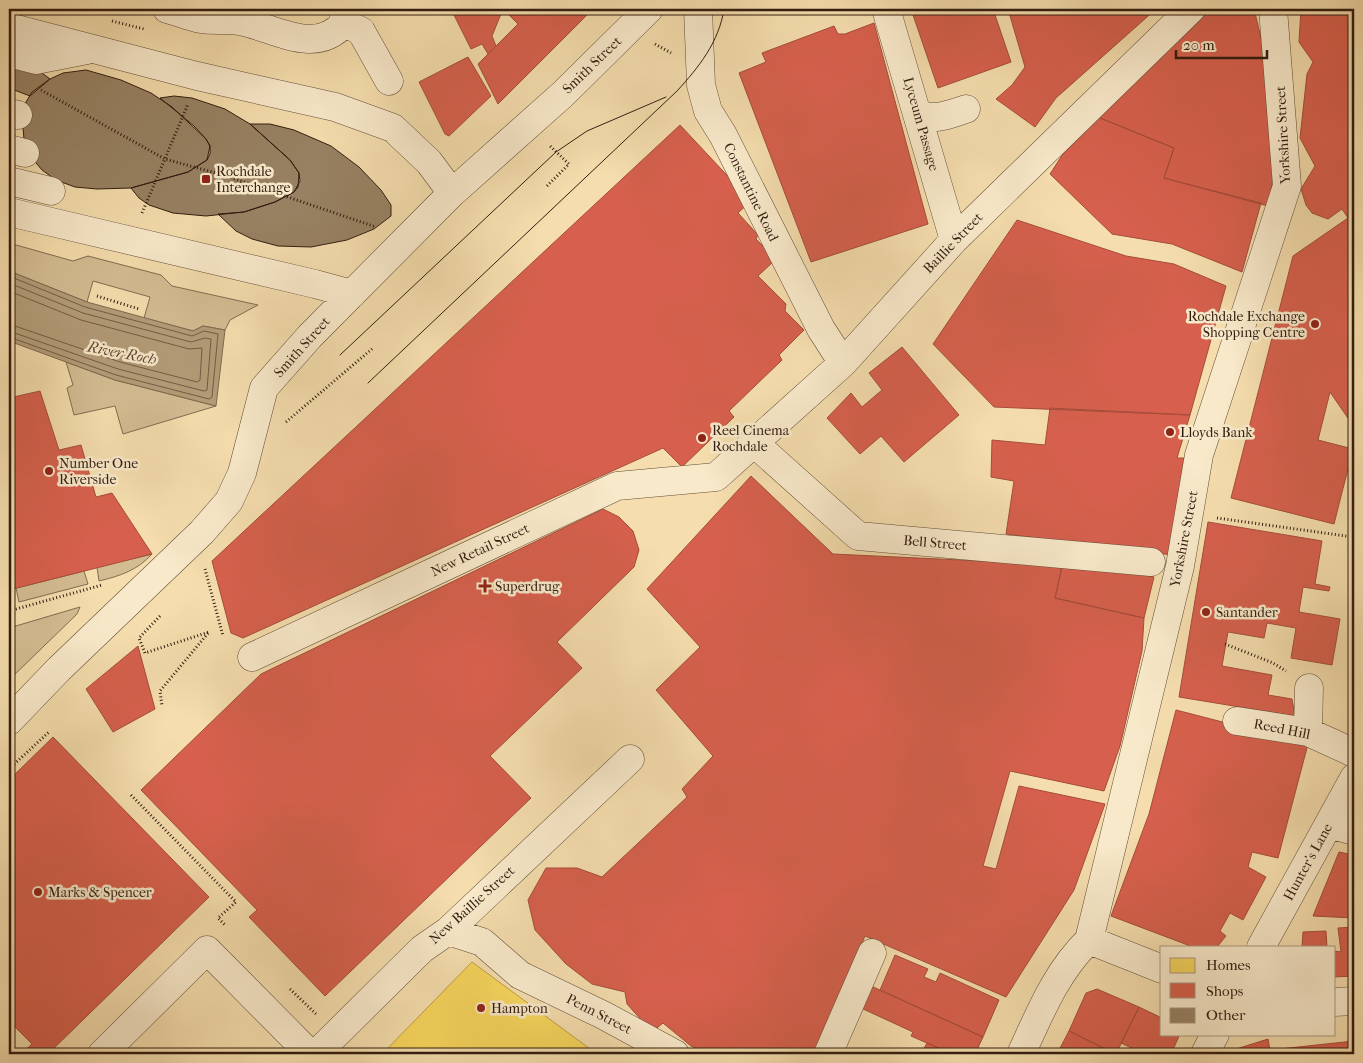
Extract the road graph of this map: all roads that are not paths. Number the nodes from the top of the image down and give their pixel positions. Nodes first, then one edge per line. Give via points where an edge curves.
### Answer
1 (167, 9) edge
2 (649, 9) edge
3 (698, 9) edge
4 (886, 9) edge
5 (1190, 9) edge
6 (1273, 9) edge
7 (343, 16) edge
8 (9, 27) edge
9 (93, 49) junction
10 (9, 53) edge
11 (389, 82) dead end
12 (966, 109) dead end
13 (918, 113) junction
14 (20, 147) edge
15 (9, 182) edge
16 (452, 193) junction
17 (9, 212) edge
18 (954, 240) junction
19 (352, 294) junction
20 (843, 363) junction
21 (753, 442) junction
22 (716, 478) joint
23 (1151, 562) dead end
24 (252, 657) dead end
25 (1309, 688) road end
26 (9, 721) edge
27 (1237, 721) dead end
28 (1308, 732) junction
29 (1354, 753) edge
30 (630, 759) dead end
31 (1354, 778) edge
32 (1342, 827) edge
33 (448, 931) junction
34 (1090, 940) junction
35 (1262, 946) edge
36 (872, 954) dead end
37 (1160, 969) edge
38 (1354, 1001) edge
39 (1336, 1002) edge
40 (1214, 1036) edge
41 (102, 1054) edge
42 (310, 1054) edge
43 (316, 1054) edge
44 (675, 1054) edge
45 (828, 1054) edge
46 (1021, 1054) edge
47 (1205, 1054) edge

1 - 7 street via 201,19 239,21 299,39 326,37 337,31
2 - 16 street, Smith Street via 563,94
3 - 20 street, Constantine Road via 701,85 708,111 820,329
4 - 13 street, Lyceum Passage
5 - 18 street, Baillie Street
6 - 34 street, Yorkshire Street via 1287,186 1200,455 1165,631
7 - 11 street via 361,31
8 - 9 street
9 - 10 street via 36,60
9 - 16 street via 335,107 393,128 429,162
12 - 13 street via 935,118 926,118
13 - 18 street, Lyceum Passage
14 - 15 street
16 - 19 street, Smith Street
17 - 19 street
18 - 20 street, Baillie Street
19 - 26 street, Smith Street via 264,388 242,472 229,501 202,532
20 - 21 street, Baillie Street
21 - 22 street, Baillie Street
21 - 23 street, Bell Street via 858,536
22 - 24 street, New Retail Street via 617,486
25 - 28 street
27 - 28 street, Reed Hill
28 - 29 street, Reed Hill
30 - 33 street, New Baillie Street
31 - 32 street, Hunter's Lane
32 - 35 street, Hunter's Lane
33 - 43 street, New Baillie Street via 422,949
33 - 44 street, Penn Street via 482,942 520,975
34 - 37 street
34 - 46 street via 1072,957 1054,983
36 - 45 street
38 - 39 street
40 - 47 street
41 - 42 street via 207,950

